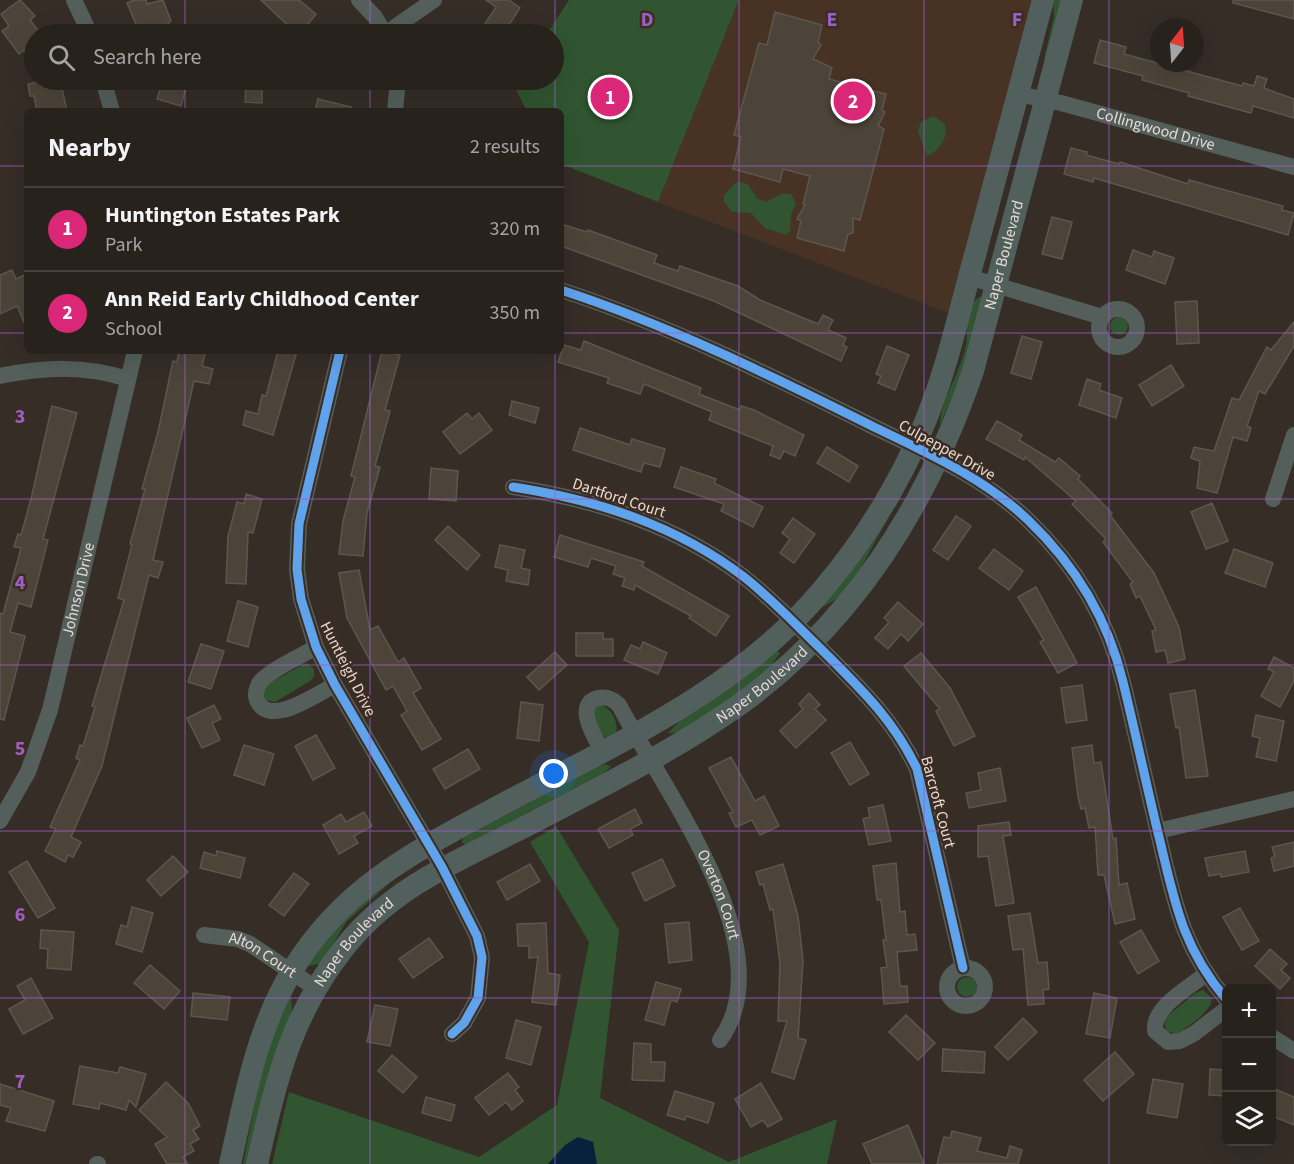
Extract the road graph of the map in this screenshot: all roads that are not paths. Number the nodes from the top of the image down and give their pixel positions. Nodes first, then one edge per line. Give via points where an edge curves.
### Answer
1 (74, 0) edge
2 (359, 0) edge
3 (434, 0) edge
4 (1043, 0) edge
5 (1072, 0) edge
6 (85, 24) edge
7 (377, 24) edge
8 (399, 24) edge
9 (106, 90) edge
10 (397, 90) edge
11 (1018, 94) junction
12 (1045, 99) junction
13 (111, 108) edge
14 (395, 108) edge
15 (1294, 167) edge
16 (969, 277) junction
17 (996, 285) junction
18 (564, 291) edge
19 (1102, 317) dead end
20 (134, 354) edge
21 (339, 354) edge
22 (0, 376) edge
23 (128, 379) junction
24 (1294, 435) edge
25 (914, 447) junction
26 (939, 459) junction
27 (513, 487) dead end
28 (1273, 499) dead end
29 (793, 622) junction
30 (813, 641) junction
31 (316, 647) junction
32 (335, 684) junction
33 (634, 734) junction
34 (602, 752) junction
35 (649, 759) junction
36 (1294, 799) edge
37 (0, 821) edge
38 (1158, 831) junction
39 (428, 844) junction
40 (442, 867) junction
41 (204, 935) dead end
42 (963, 968) dead end
43 (291, 972) junction
44 (1207, 973) junction
45 (314, 987) junction
46 (1222, 992) edge
47 (1222, 1012) edge
48 (452, 1034) dead end
49 (1274, 1038) edge
50 (720, 1040) dead end
51 (1294, 1051) edge
52 (230, 1164) edge
53 (257, 1164) edge

1 - 6 street
2 - 7 street
3 - 8 street
4 - 11 main road, Naper Boulevard
5 - 12 main road, Naper Boulevard
9 - 13 street
10 - 14 street
11 - 12 street, Collingwood Drive
11 - 16 main road, Naper Boulevard
12 - 15 street, Collingwood Drive
12 - 17 main road, Naper Boulevard
16 - 17 street
16 - 25 main road, Naper Boulevard via 936,392
17 - 19 street
17 - 26 main road, Naper Boulevard via 973,371
18 - 25 street, Culpepper Drive via 733,358
20 - 23 street, Johnson Drive
21 - 31 street, Huntleigh Drive via 297,550 301,599
22 - 23 street via 34,369 74,368
23 - 37 street, Johnson Drive via 50,710 28,772
24 - 28 street
25 - 26 street, Culpepper Drive
25 - 29 main road, Naper Boulevard via 858,544
26 - 30 main road, Naper Boulevard via 890,548 854,597
26 - 38 street, Culpepper Drive via 1026,518 1084,588 1118,663
27 - 29 street, Dartford Court via 597,504 664,528 745,578
29 - 30 street, Dartford Court
29 - 33 main road, Naper Boulevard via 718,684
30 - 35 main road, Naper Boulevard via 739,705
30 - 42 street, Barcroft Court via 886,717 917,769
31 - 32 street, Huntleigh Drive
31 - 32 street, Huntleigh Drive via 262,679 256,700 273,713 284,711
32 - 39 street, Huntleigh Drive
33 - 34 main road, Naper Boulevard
33 - 34 street, Overton Court via 619,705 613,700 594,699 586,711 586,720
33 - 35 street, Overton Court
34 - 39 main road, Naper Boulevard
35 - 40 main road, Naper Boulevard
35 - 50 street, Overton Court via 709,865 733,933 738,1001 734,1017
36 - 38 street
38 - 44 street, Culpepper Drive via 1177,914
39 - 40 street, Huntleigh Drive
39 - 43 main road, Naper Boulevard via 351,897 320,929
40 - 45 main road, Naper Boulevard via 374,916
40 - 48 street, Huntleigh Drive via 468,917 482,957 478,998 464,1023
41 - 43 street, Alton Court via 238,939
43 - 45 street, Alton Court
43 - 52 main road, Naper Boulevard via 258,1044
44 - 46 street, Culpepper Drive
44 - 47 street via 1161,1011 1154,1021 1155,1030 1168,1042 1180,1041
45 - 53 main road, Naper Boulevard via 283,1061
49 - 51 street

